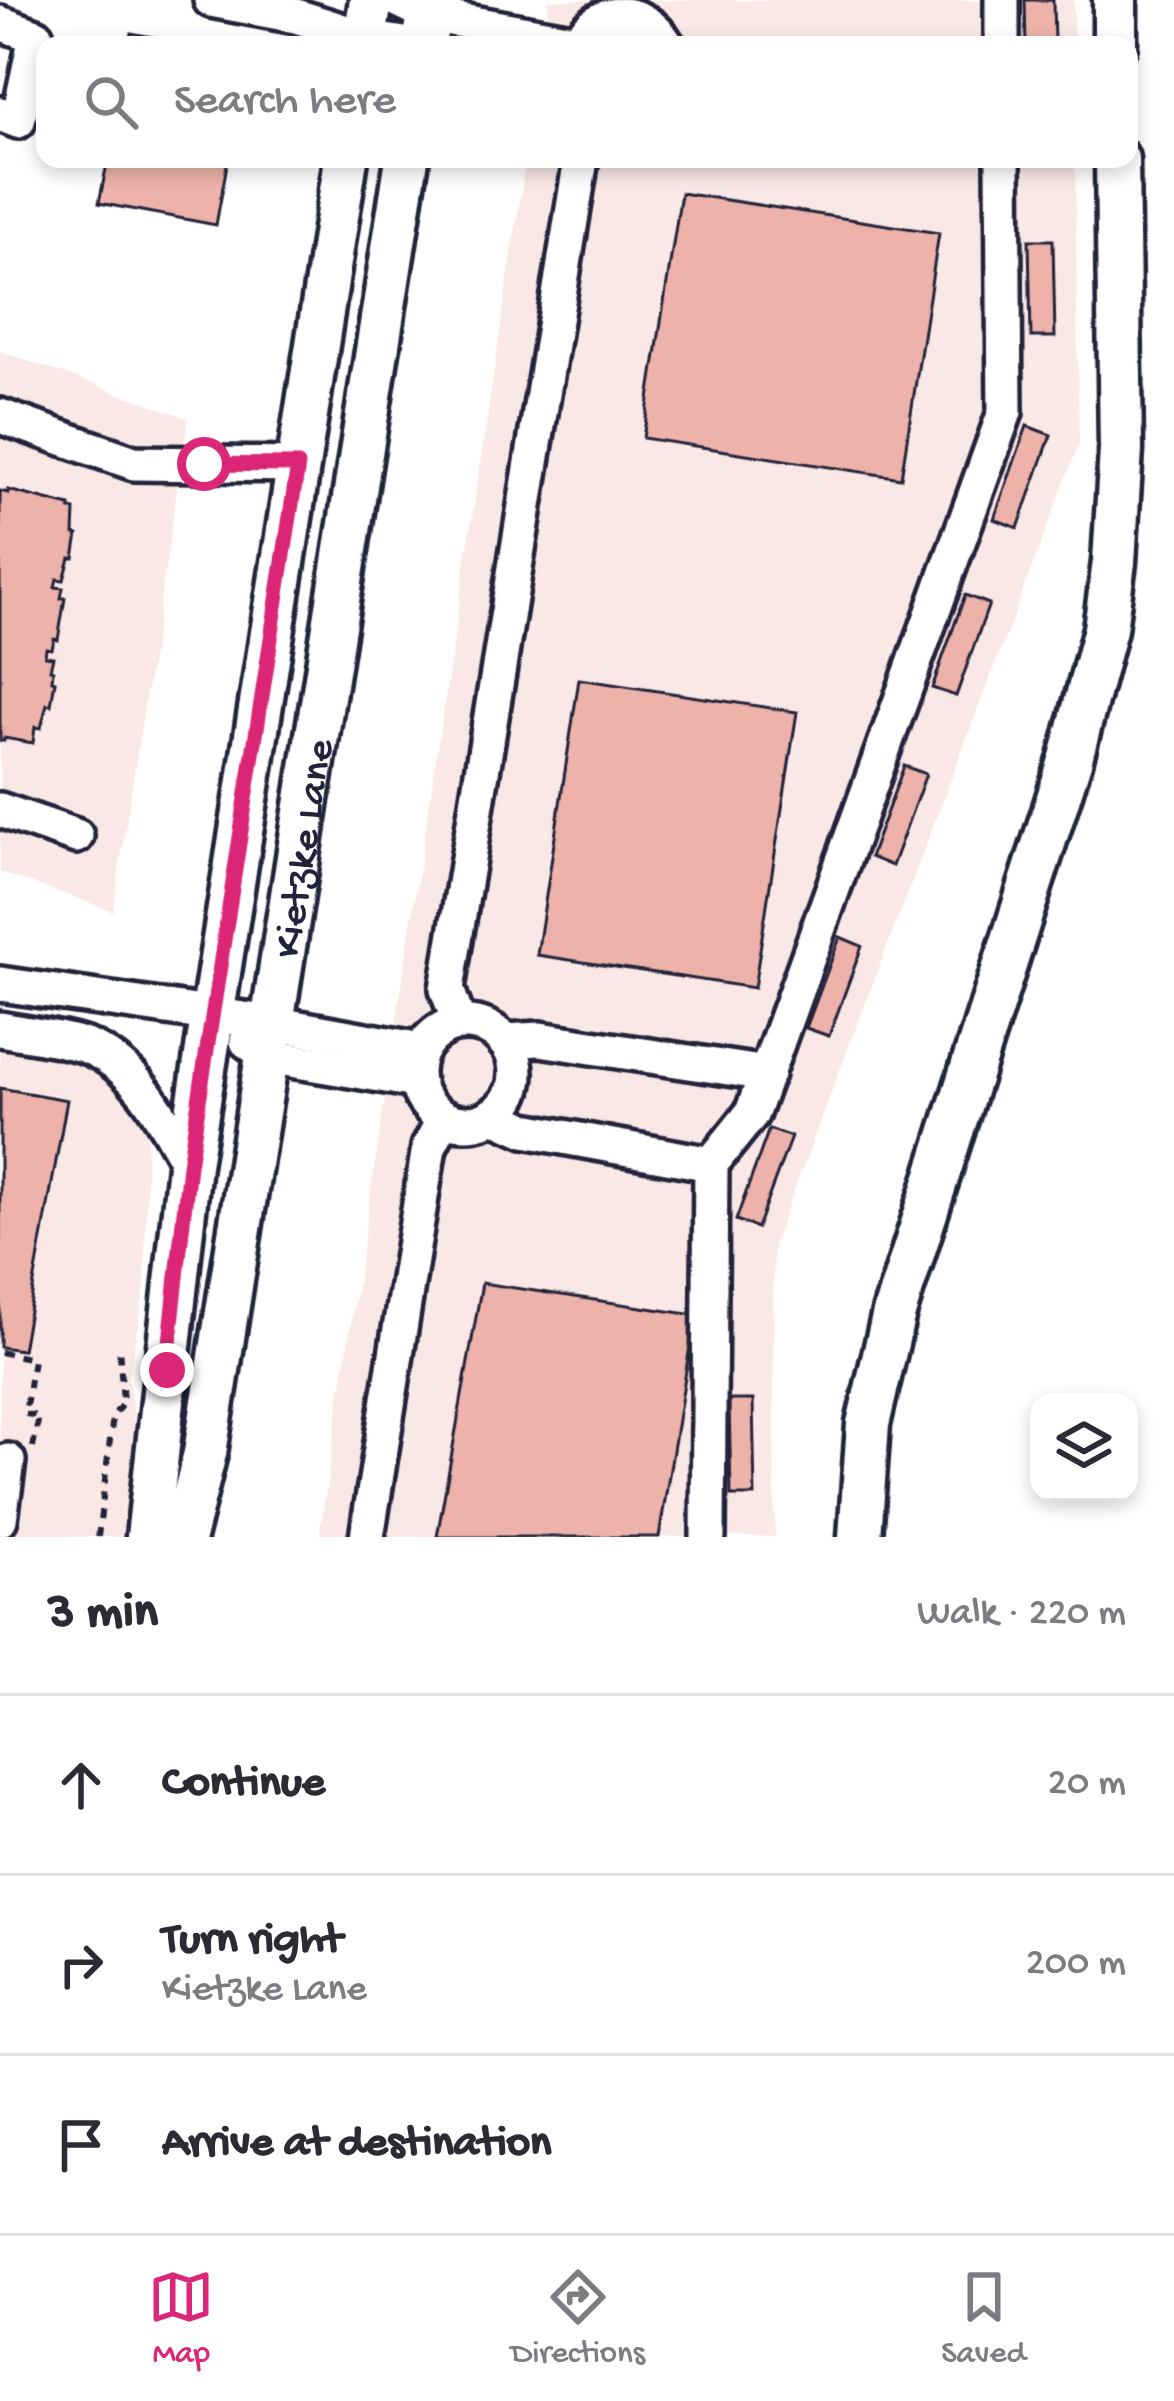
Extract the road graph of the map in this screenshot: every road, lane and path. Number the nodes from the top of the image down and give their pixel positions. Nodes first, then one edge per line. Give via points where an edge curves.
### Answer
1 (211, 0) edge
2 (1001, 0) edge
3 (1115, 0) edge
4 (419, 21) edge
5 (0, 23) edge
6 (366, 28) edge
7 (527, 36) edge
8 (582, 36) edge
9 (661, 36) edge
10 (1002, 36) edge
11 (1115, 36) edge
12 (0, 114) edge
13 (345, 168) edge
14 (406, 168) edge
15 (579, 168) edge
16 (1003, 168) edge
17 (1117, 168) edge
18 (0, 416) edge
19 (298, 465) junction
20 (0, 810) edge
21 (76, 836) dead end
22 (0, 984) edge
23 (212, 1014) junction
24 (459, 1023) junction
25 (0, 1030) edge
26 (269, 1039) junction
27 (504, 1041) junction
28 (418, 1065) junction
29 (766, 1074) junction
30 (492, 1115) junction
31 (445, 1118) junction
32 (711, 1164) junction
33 (189, 1165) junction
34 (119, 1345) dead end
35 (0, 1352) edge
36 (205, 1454) junction
37 (19, 1461) joint
38 (0, 1519) edge
39 (98, 1537) edge
40 (148, 1537) edge
41 (184, 1537) edge
42 (209, 1537) edge
43 (367, 1537) edge
44 (708, 1537) edge
45 (860, 1537) edge

1 - 6 street
2 - 10 street
3 - 11 main road
4 - 6 street
4 - 7 street
5 - 12 street via 36,36 17,121
8 - 9 street via 598,20 628,15
13 - 19 main road, Kietzke Lane
14 - 26 main road, Kietzke Lane
15 - 24 street via 447,989
16 - 29 street via 1005,412
17 - 45 main road via 1121,450 1106,629 894,1313 868,1424
18 - 19 street via 134,463
19 - 23 main road, Kietzke Lane
20 - 21 street
22 - 23 street
23 - 26 street
23 - 33 main road, Kietzke Lane
24 - 27 street
24 - 28 street via 430,1037
25 - 33 street via 91,1048 128,1072
26 - 28 street
26 - 36 main road, Kietzke Lane
27 - 29 street via 540,1039
27 - 30 street via 516,1072
28 - 31 street via 421,1096
29 - 32 street via 752,1113
30 - 31 street via 477,1122
30 - 32 street via 525,1130
31 - 43 street via 429,1147
32 - 44 street
33 - 40 main road, Kietzke Lane
34 - 39 path via 123,1403 113,1416
35 - 37 path via 33,1359 25,1414 38,1416
36 - 41 main road, Kietzke Lane
36 - 42 main road
37 - 38 street

